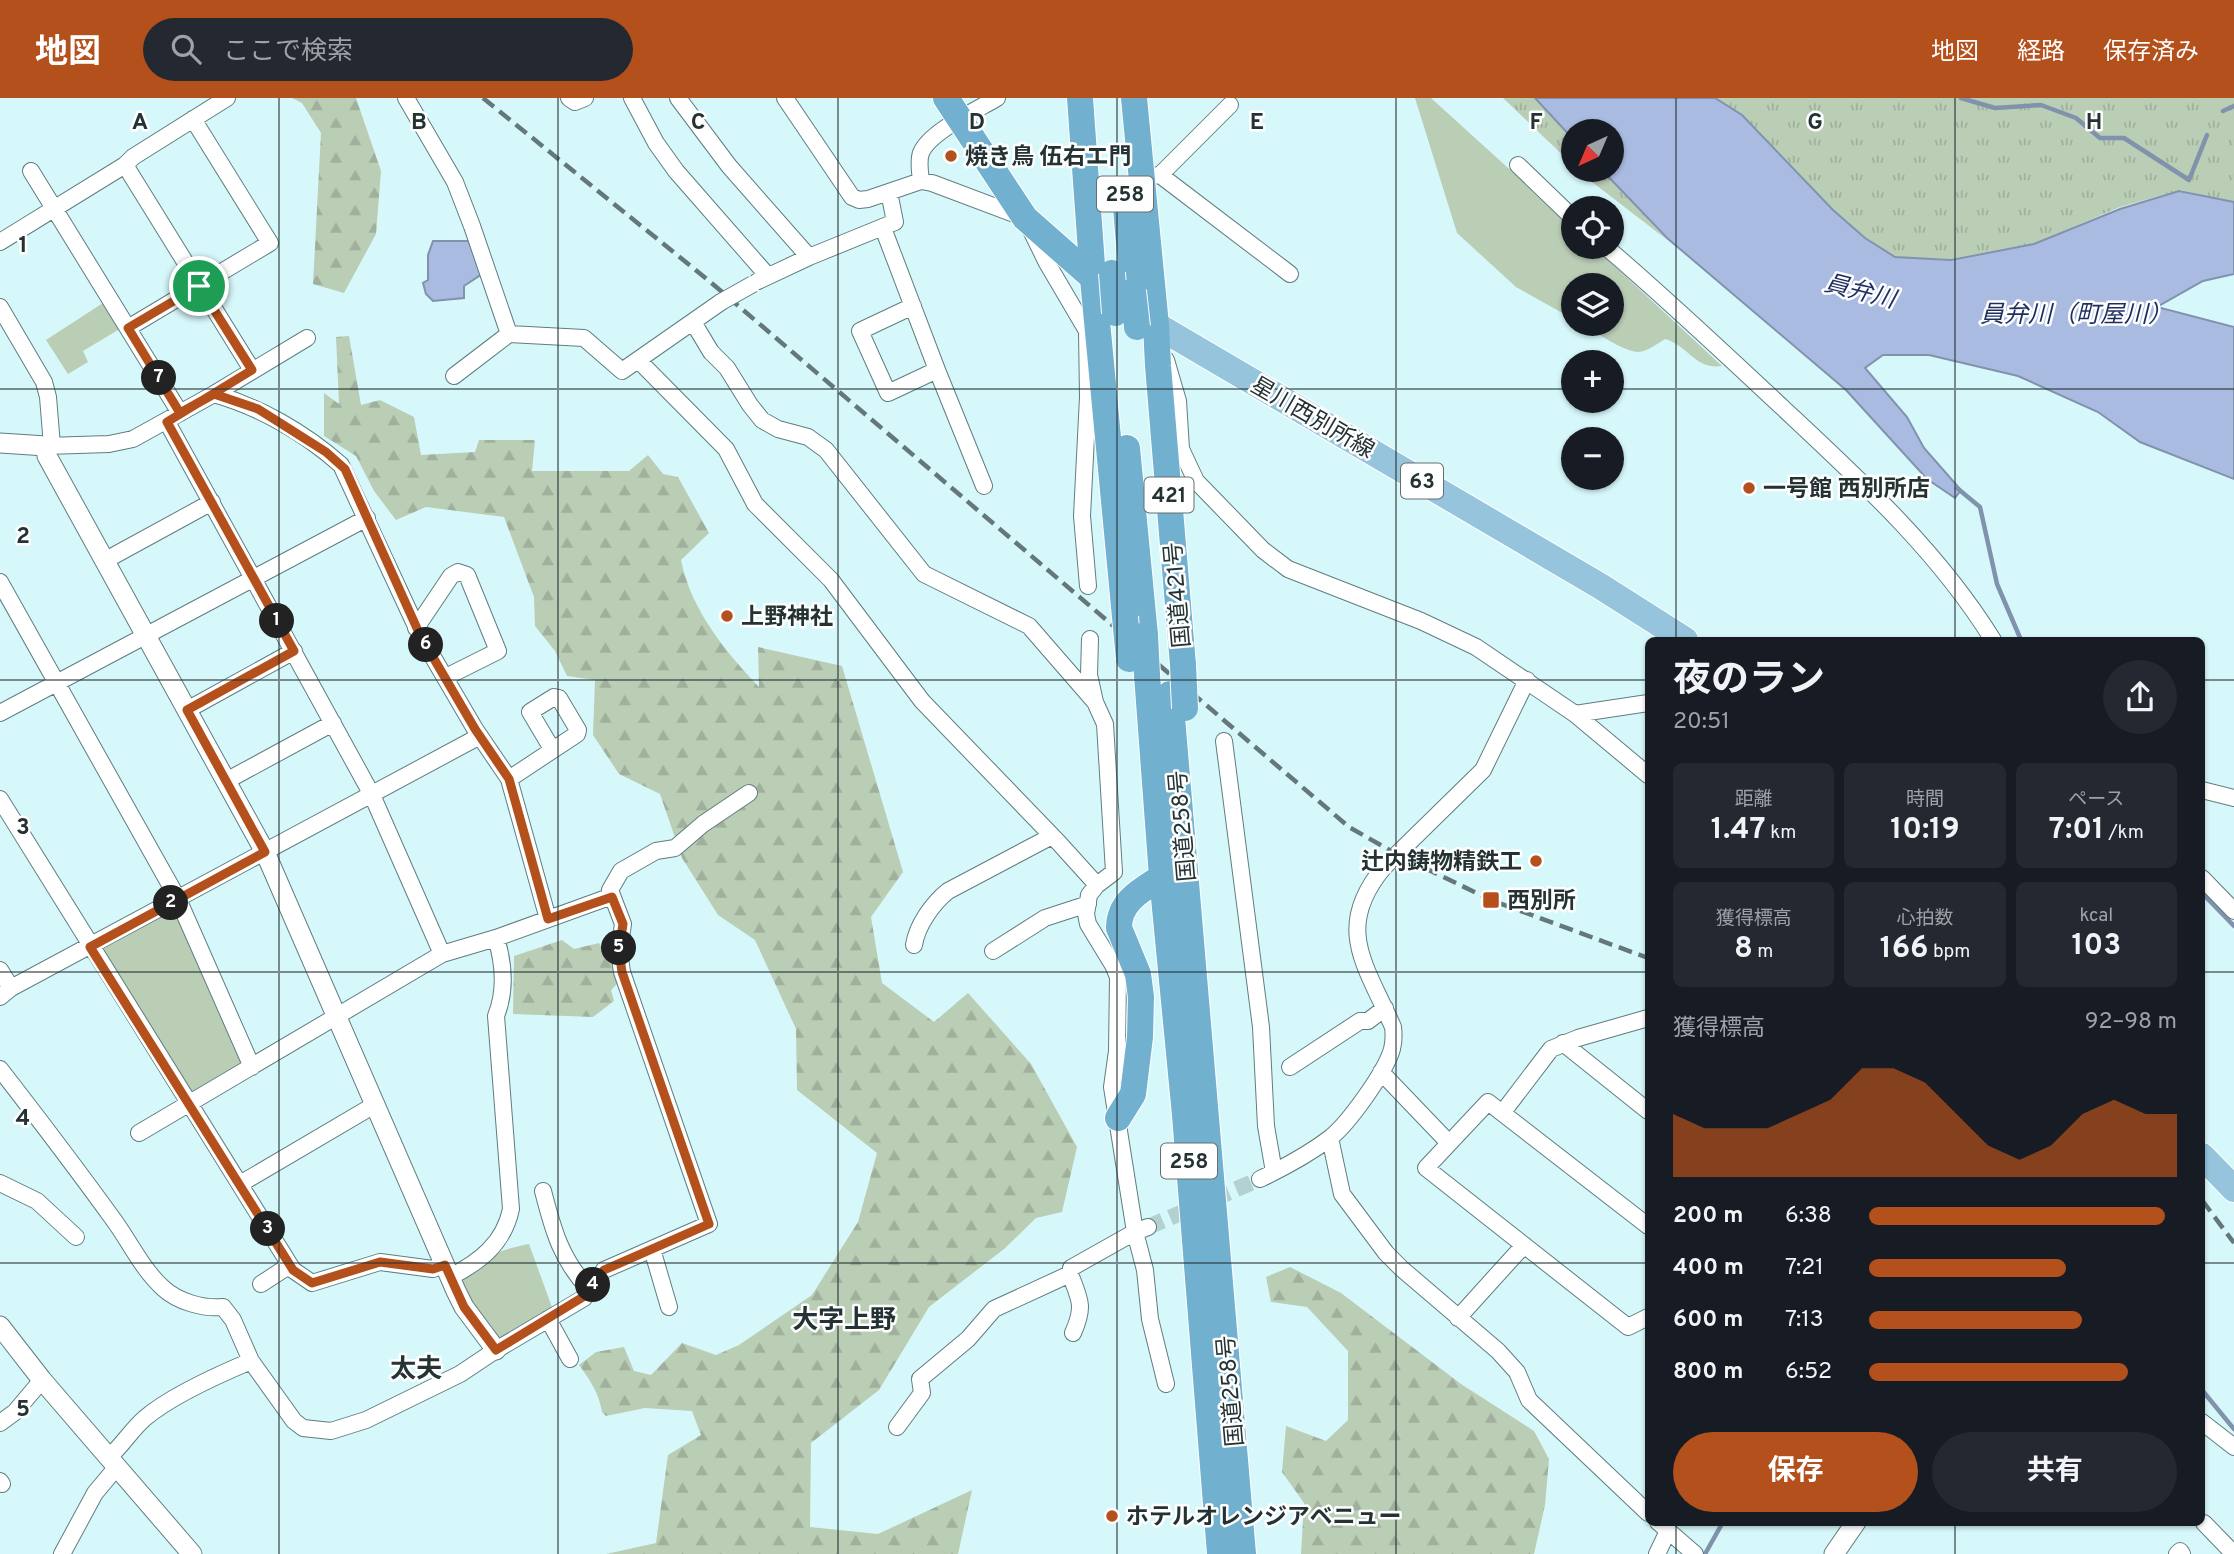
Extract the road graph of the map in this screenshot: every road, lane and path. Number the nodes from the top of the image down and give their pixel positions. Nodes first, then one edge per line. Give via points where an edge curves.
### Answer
1 (227, 98) edge
2 (406, 98) edge
3 (569, 98) edge
4 (584, 98) edge
5 (632, 98) edge
6 (678, 98) edge
7 (785, 98) edge
8 (997, 98) edge
9 (1080, 98) edge
10 (1097, 98) edge
11 (1117, 98) edge
12 (1134, 98) edge
13 (1230, 105) dead end
14 (953, 109) edge
15 (194, 119) junction
16 (125, 165) junction
17 (1518, 165) dead end
18 (31, 171) dead end
19 (1151, 176) junction
20 (921, 181) junction
21 (889, 192) junction
22 (1561, 206) edge
23 (54, 208) junction
24 (1025, 218) junction
25 (883, 228) junction
26 (0, 242) edge
27 (809, 257) junction
28 (1620, 259) edge
29 (1290, 274) dead end
30 (767, 275) junction
31 (1102, 276) junction
32 (199, 286) junction
33 (913, 306) junction
34 (0, 307) edge
35 (693, 322) junction
36 (1136, 322) junction
37 (128, 328) junction
38 (509, 334) junction
39 (307, 338) dead end
40 (639, 361) junction
41 (252, 370) junction
42 (937, 370) junction
43 (454, 376) dead end
44 (214, 394) junction
45 (174, 418) junction
46 (0, 443) edge
47 (49, 446) junction
48 (984, 486) dead end
49 (212, 502) junction
50 (367, 518) junction
51 (104, 561) junction
52 (253, 578) junction
53 (0, 582) edge
54 (1088, 586) dead end
55 (6, 606) edge
56 (416, 628) junction
57 (146, 635) junction
58 (1680, 637) edge
59 (1991, 637) edge
60 (1090, 639) dead end
61 (294, 651) junction
62 (1138, 667) junction
63 (446, 677) junction
64 (1527, 680) junction
65 (57, 684) junction
66 (1095, 702) junction
67 (1645, 703) edge
68 (187, 710) junction
69 (0, 713) edge
70 (1575, 714) junction
71 (333, 723) junction
72 (480, 736) junction
73 (1224, 741) dead end
74 (552, 749) dead end
75 (1165, 772) junction
76 (1645, 772) edge
77 (509, 779) junction
78 (226, 781) junction
79 (2205, 791) edge
80 (749, 793) dead end
81 (372, 795) junction
82 (2234, 798) edge
83 (0, 799) edge
84 (1052, 836) junction
85 (265, 852) junction
86 (1162, 877) junction
87 (2205, 881) edge
88 (1097, 886) junction
89 (612, 897) junction
90 (178, 899) junction
91 (1087, 904) junction
92 (2234, 911) edge
93 (548, 919) junction
94 (496, 938) junction
95 (914, 945) dead end
96 (90, 947) junction
97 (993, 951) dead end
98 (443, 954) junction
99 (0, 970) edge
100 (6, 993) edge
101 (1385, 1008) junction
102 (336, 1017) junction
103 (1645, 1019) edge
104 (1563, 1043) junction
105 (1290, 1066) dead end
106 (252, 1068) junction
107 (0, 1069) edge
108 (1381, 1072) junction
109 (190, 1104) junction
110 (376, 1104) junction
111 (1645, 1109) edge
112 (1503, 1112) junction
113 (1118, 1118) junction
114 (139, 1133) dead end
115 (1330, 1138) junction
116 (1449, 1143) junction
117 (2205, 1159) edge
118 (0, 1183) edge
119 (240, 1184) junction
120 (2234, 1189) edge
121 (543, 1191) dead end
122 (1645, 1224) edge
123 (1141, 1229) junction
124 (76, 1237) dead end
125 (1524, 1245) junction
126 (652, 1249) junction
127 (290, 1265) junction
128 (447, 1271) junction
129 (1070, 1274) junction
130 (261, 1284) dead end
131 (590, 1290) junction
132 (669, 1307) dead end
133 (1458, 1318) junction
134 (1645, 1318) edge
135 (548, 1319) junction
136 (0, 1326) edge
137 (1073, 1333) dead end
138 (496, 1350) junction
139 (570, 1360) dead end
140 (251, 1361) junction
141 (42, 1380) junction
142 (1166, 1384) dead end
143 (0, 1423) edge
144 (2205, 1424) edge
145 (897, 1427) dead end
146 (2234, 1447) edge
147 (112, 1463) junction
148 (1645, 1510) edge
149 (2205, 1524) edge
150 (1853, 1526) edge
151 (1663, 1527) edge
152 (64, 1553) edge
153 (192, 1554) edge
154 (1220, 1554) edge
155 (1243, 1554) edge
156 (1657, 1554) edge
157 (1695, 1554) edge
158 (1834, 1554) edge
159 (2234, 1554) edge

1 - 15 street
2 - 38 street via 455,182
3 - 4 street via 575,102
5 - 30 street via 676,171
6 - 27 street via 729,166
7 - 21 street via 852,197 867,199
8 - 14 street
9 - 31 highway
10 - 31 highway, 国道258号 / 258
11 - 36 highway, 国道258号 / 258, bridge
12 - 19 highway
13 - 19 street
14 - 20 street via 920,156
14 - 24 highway
15 - 16 street
15 - 32 street via 270,243
16 - 23 street
16 - 32 street
17 - 22 street
18 - 23 street
19 - 29 street
19 - 36 highway
20 - 21 street
20 - 24 street
21 - 25 street via 895,222
23 - 26 street
23 - 37 street
24 - 31 highway
24 - 54 street via 1087,331 1082,516
25 - 27 street
25 - 33 street
27 - 30 street
28 - 59 street via 1912,533
30 - 35 street, bridge
31 - 36 highway, 国道258号 / 258, bridge
31 - 36 highway
31 - 62 highway, 421, bridge via 1125,617
32 - 37 street
32 - 41 street
33 - 42 street
33 - 42 street via 860,331 888,393
34 - 47 street via 44,382
35 - 40 street
35 - 66 street via 762,420 808,437 826,450 924,574 1029,626
36 - 58 main road, 星川西別所線 / 63 via 1600,586
36 - 62 highway, 国道258号 / 258, bridge via 1145,635
36 - 64 street via 1178,401 1181,449 1196,481 1263,550 1288,569 1476,647
36 - 75 highway, 国道258号 / 258 via 1178,701
37 - 45 street
38 - 40 street via 583,338 622,371
38 - 43 street
39 - 41 street
40 - 84 street via 726,449 755,504 831,580 922,701
41 - 44 street
42 - 48 street
44 - 45 street
44 - 50 street via 258,409 326,452 345,469
45 - 47 street via 122,442
45 - 49 street
46 - 47 street
47 - 51 street via 47,456
49 - 51 street
49 - 52 street
50 - 52 street
50 - 56 street
51 - 57 street
52 - 57 street
52 - 61 street
53 - 55 street
55 - 65 street
56 - 63 street
56 - 63 street via 451,576 458,572 467,575 498,651
57 - 65 street
57 - 68 street
60 - 66 street via 1089,674
61 - 68 street
61 - 71 street
62 - 75 highway, 国道258号 / 258
63 - 72 street
64 - 70 street
64 - 101 street via 1483,770 1384,867 1366,894 1356,924 1358,940
65 - 69 street
65 - 90 street
66 - 88 street via 1105,724 1114,872
67 - 70 street
68 - 78 street
70 - 76 street
71 - 78 street
71 - 81 street
72 - 77 street
72 - 81 street
73 - 115 street via 1261,1027 1267,1176
74 - 77 street
75 - 86 highway, 国道258号 / 258
75 - 155 highway, 国道258号 / 258
77 - 93 street
78 - 85 street
79 - 82 street
80 - 89 street via 675,848 656,851 621,871 612,883
81 - 85 street
81 - 98 street
83 - 96 street
84 - 88 street
84 - 95 street via 948,891 923,922
85 - 90 street
85 - 102 street
86 - 113 highway via 1130,900 1119,921 1138,974 1141,997 1133,1094
86 - 154 highway, 国道258号 / 258
87 - 92 street
88 - 91 street
89 - 93 street
89 - 126 street via 623,924 622,972 709,1224
90 - 96 street
90 - 106 street
91 - 97 street via 1045,918
91 - 113 street via 1088,924 1118,977 1118,1051 1112,1087
93 - 94 street
94 - 98 street
94 - 128 street via 503,998 496,1016 511,1209 496,1244 465,1270
96 - 100 street
96 - 109 street
98 - 102 street
99 - 100 street
101 - 105 street
101 - 108 street via 1394,1038
102 - 106 street
102 - 110 street
103 - 104 street
104 - 111 street
104 - 112 street via 1551,1049
106 - 109 street
107 - 140 street via 158,1283 203,1307 223,1307
108 - 115 street
108 - 116 street
109 - 114 street
109 - 119 street
110 - 119 street
110 - 128 street
112 - 116 street via 1488,1101
112 - 122 street
113 - 123 street
115 - 133 street via 1342,1194 1386,1253
116 - 125 street via 1426,1168
117 - 120 main road
118 - 124 street via 37,1201
119 - 127 street
121 - 131 street via 561,1252
123 - 129 street via 1071,1268
123 - 142 street via 1150,1319
125 - 133 street
125 - 134 street via 1628,1326
126 - 131 street via 604,1270
126 - 132 street
127 - 128 street via 312,1283 380,1262
127 - 130 street
128 - 138 street via 464,1307
129 - 137 street via 1081,1316
129 - 145 street via 994,1309 968,1339 920,1379 922,1393
131 - 135 street
133 - 148 street via 1498,1351 1517,1372 1530,1400
135 - 138 street
135 - 139 street
136 - 141 street
138 - 140 street via 460,1374 366,1420 331,1431 303,1428 294,1421
140 - 147 street via 220,1374 140,1422
141 - 143 street
141 - 147 street
144 - 146 street
147 - 152 street
147 - 153 street
149 - 159 street
150 - 158 street
151 - 156 street
151 - 157 street

